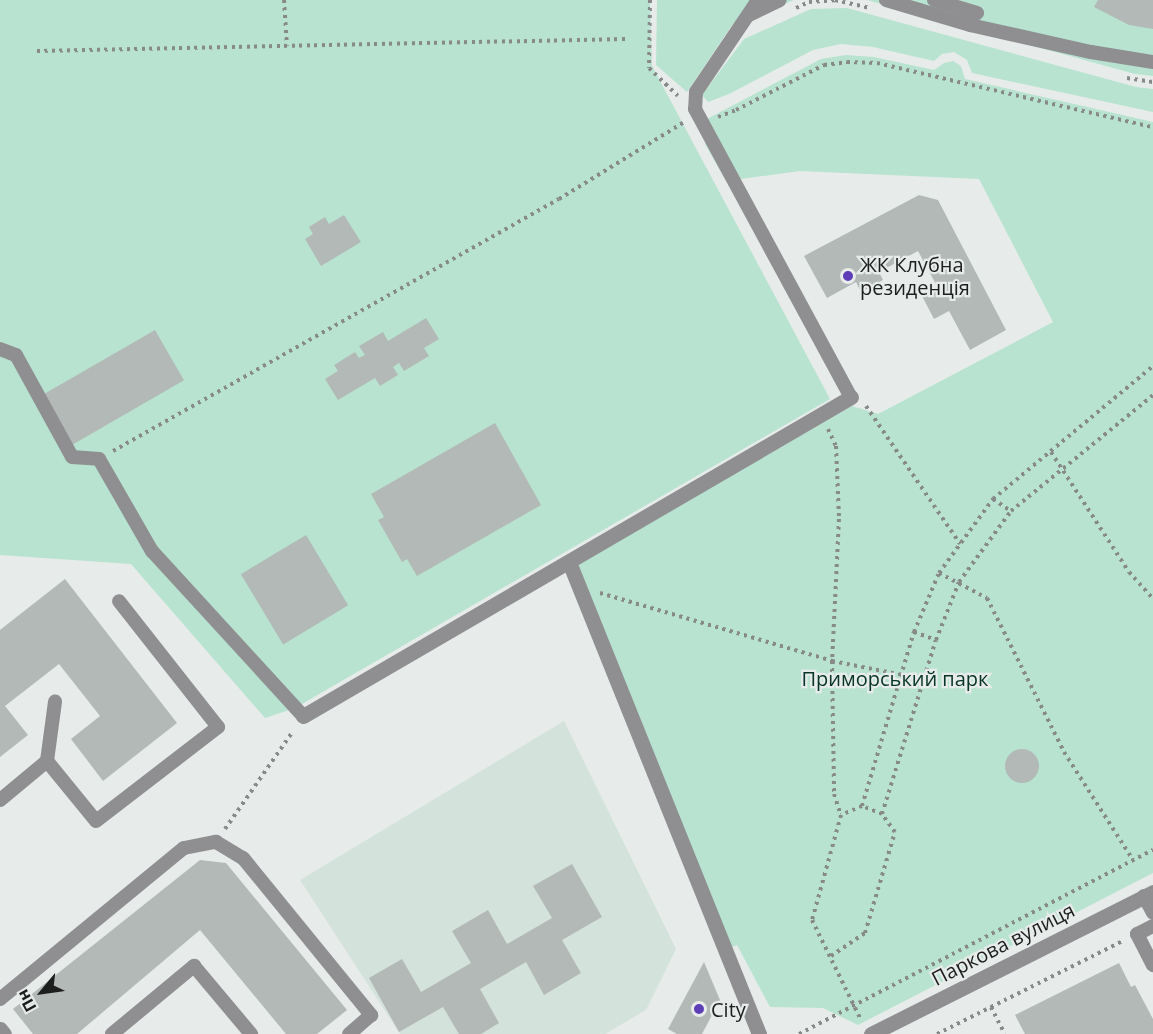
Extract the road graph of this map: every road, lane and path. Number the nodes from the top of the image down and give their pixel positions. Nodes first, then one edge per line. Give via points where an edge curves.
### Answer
1 (284, 0) edge
2 (650, 0) edge
3 (758, 0) edge
4 (780, 0) edge
5 (886, 0) edge
6 (934, 0) edge
7 (977, 13) dead end
8 (747, 16) junction
9 (626, 39) dead end
10 (287, 46) junction
11 (37, 51) dead end
12 (1153, 62) edge
13 (697, 114) junction
14 (1153, 127) edge
15 (0, 349) edge
16 (1153, 366) edge
17 (1153, 395) edge
18 (851, 397) junction
19 (821, 415) junction
20 (1051, 452) junction
21 (99, 459) junction
22 (1063, 470) junction
23 (993, 499) junction
24 (1011, 511) junction
25 (960, 544) junction
26 (568, 562) junction
27 (939, 573) junction
28 (959, 582) junction
29 (578, 587) junction
30 (1153, 599) edge
31 (119, 601) dead end
32 (914, 632) junction
33 (936, 640) junction
34 (832, 661) junction
35 (902, 674) junction
36 (924, 679) junction
37 (55, 702) dead end
38 (303, 716) junction
39 (47, 761) junction
40 (0, 800) edge
41 (862, 806) junction
42 (882, 814) junction
43 (841, 815) junction
44 (216, 842) junction
45 (1153, 850) edge
46 (1133, 860) junction
47 (1149, 894) edge
48 (1153, 913) edge
49 (1153, 927) edge
50 (1137, 934) junction
51 (831, 956) junction
52 (1153, 965) edge
53 (0, 999) edge
54 (855, 1006) junction
55 (991, 1007) junction
56 (860, 1018) dead end
57 (0, 1029) edge
58 (4, 1034) edge
59 (112, 1034) edge
60 (251, 1034) edge
61 (349, 1034) edge
62 (759, 1034) edge
63 (800, 1034) edge
64 (871, 1034) edge
65 (937, 1034) edge
66 (1005, 1034) edge

1 - 10 path
2 - 13 path via 649,68
3 - 8 lane
4 - 8 lane
5 - 12 lane via 970,25
6 - 7 lane
8 - 13 lane via 696,92
9 - 10 path
10 - 11 path
13 - 14 path via 718,117 824,65 847,62 877,63
13 - 18 lane
13 - 21 path via 558,199
15 - 21 lane via 16,355 72,457
16 - 20 path
17 - 22 path
18 - 19 street
18 - 25 path via 867,407
19 - 26 street
19 - 34 path via 836,446
20 - 22 path
20 - 23 path
21 - 38 lane via 152,551
22 - 24 path
22 - 30 path via 1129,572
23 - 24 path
23 - 25 path
24 - 28 path
25 - 27 path
26 - 29 street
26 - 38 street
27 - 28 path
27 - 32 path
28 - 33 path
28 - 46 path via 987,598 1064,752
29 - 34 path
29 - 62 street
31 - 39 lane via 218,727 96,821
32 - 33 path
32 - 35 path
33 - 36 path
34 - 35 path
34 - 43 path via 834,794
35 - 36 path
35 - 41 path
36 - 42 path
37 - 39 lane
38 - 44 path
39 - 40 lane
41 - 42 path
41 - 43 path
42 - 51 path via 895,832 865,933
43 - 51 path via 812,920
44 - 53 lane via 184,848
44 - 61 lane via 243,858 371,1015
45 - 46 path
46 - 54 path
47 - 48 lane
47 - 64 street, Паркова вулиця
49 - 50 lane
50 - 52 lane
50 - 55 path
51 - 54 path
54 - 56 path
54 - 63 path
55 - 65 path
55 - 66 path
57 - 58 street
59 - 60 lane via 194,966

